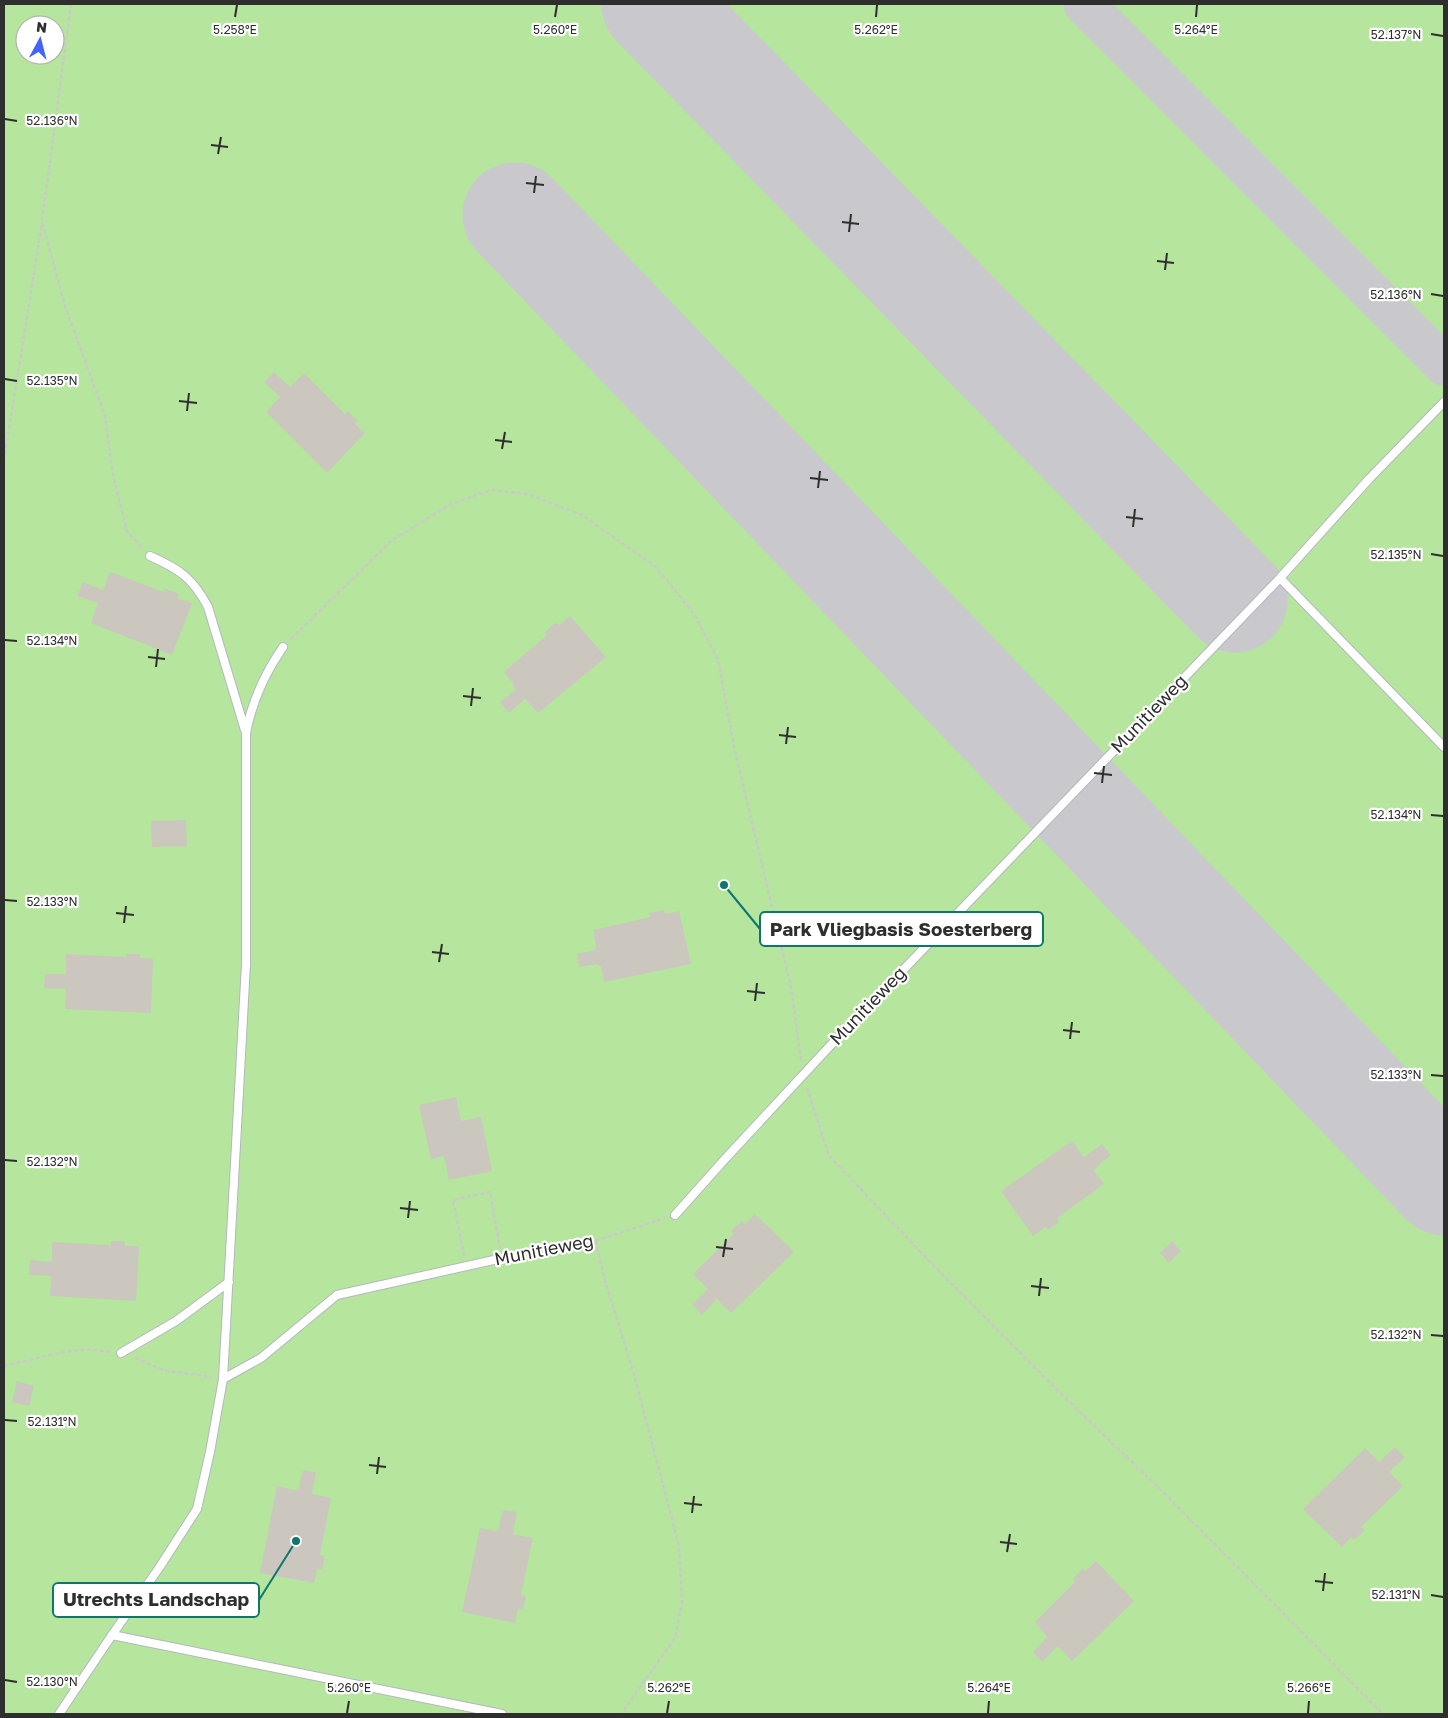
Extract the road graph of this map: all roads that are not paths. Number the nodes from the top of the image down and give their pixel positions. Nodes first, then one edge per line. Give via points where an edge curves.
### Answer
1 (1444, 402) edge
2 (150, 556) road end
3 (1280, 578) junction
4 (283, 647) road end
5 (246, 733) junction
6 (1444, 747) edge
7 (675, 1215) road end
8 (516, 1255) road end
9 (229, 1282) junction
10 (121, 1353) dead end
11 (223, 1379) junction
12 (112, 1635) junction
13 (59, 1714) edge
14 (502, 1714) edge

1 - 3 lane, Munitieweg
2 - 5 lane via 178,570 201,594 208,607
3 - 6 lane
3 - 7 lane, Munitieweg via 802,1075
4 - 5 lane via 262,683
5 - 9 lane via 246,964
8 - 11 lane, Munitieweg via 338,1295 262,1358
9 - 10 lane via 176,1320
9 - 11 lane
11 - 12 lane via 197,1509
12 - 13 lane
12 - 14 lane

